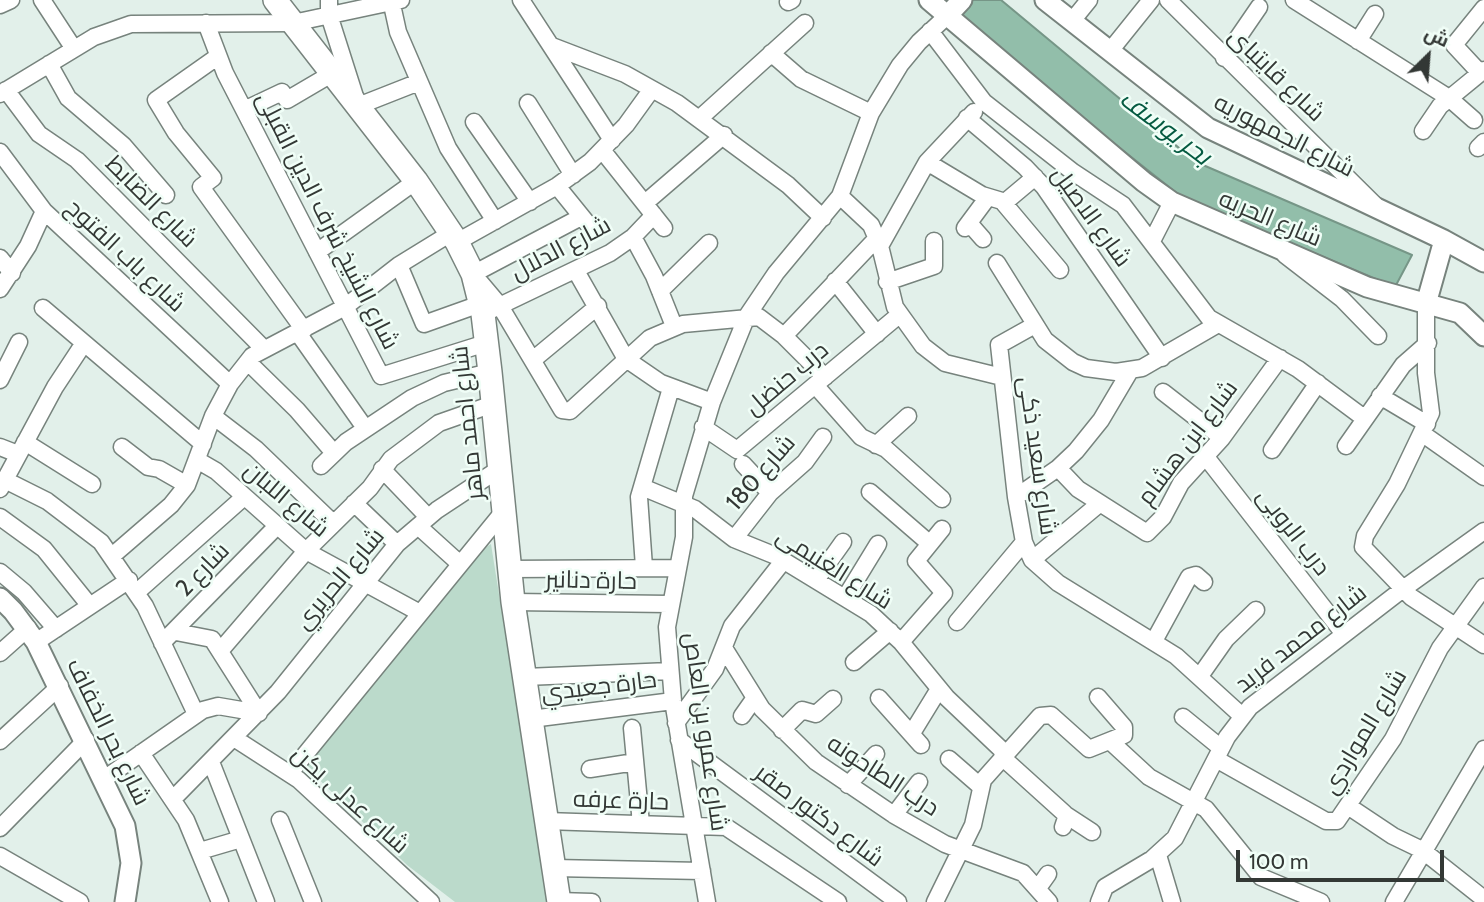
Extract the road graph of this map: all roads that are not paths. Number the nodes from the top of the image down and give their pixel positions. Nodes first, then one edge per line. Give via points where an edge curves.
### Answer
1 (11, 0) edge
2 (42, 0) edge
3 (521, 0) edge
4 (929, 0) edge
5 (1045, 0) edge
6 (1089, 0) edge
7 (1151, 0) edge
8 (1294, 0) edge
9 (278, 1) edge
10 (394, 1) edge
11 (1173, 2) edge
12 (0, 5) edge
13 (329, 7) edge
14 (1259, 7) dead end
15 (954, 8) edge
16 (1484, 8) edge
17 (1375, 14) dead end
18 (1072, 21) junction
19 (206, 23) junction
20 (293, 23) junction
21 (805, 23) dead end
22 (930, 31) junction
23 (1358, 41) junction
24 (552, 46) junction
25 (74, 49) junction
26 (1110, 51) junction
27 (771, 53) junction
28 (217, 57) junction
29 (1224, 58) junction
30 (49, 64) junction
31 (1482, 71) edge
32 (332, 72) junction
33 (418, 82) junction
34 (652, 89) junction
35 (3, 92) edge
36 (1449, 98) junction
37 (984, 102) junction
38 (528, 103) dead end
39 (358, 106) junction
40 (244, 110) junction
41 (871, 113) junction
42 (700, 118) junction
43 (967, 118) junction
44 (1474, 120) dead end
45 (474, 122) dead end
46 (1423, 131) dead end
47 (724, 135) junction
48 (607, 145) junction
49 (0, 152) edge
50 (927, 162) junction
51 (573, 175) junction
52 (1035, 177) junction
53 (416, 181) junction
54 (557, 186) junction
55 (166, 195) dead end
56 (840, 196) junction
57 (988, 197) junction
58 (530, 202) junction
59 (1172, 202) junction
60 (1004, 203) junction
61 (44, 211) junction
62 (1382, 212) junction
63 (654, 215) junction
64 (823, 218) junction
65 (495, 221) junction
66 (633, 237) junction
67 (454, 238) junction
68 (983, 239) dead end
69 (1444, 240) junction
70 (1152, 241) junction
71 (879, 242) junction
72 (934, 242) dead end
73 (709, 243) dead end
74 (1278, 249) junction
75 (317, 252) junction
76 (0, 258) edge
77 (1484, 262) edge
78 (997, 263) dead end
79 (399, 265) junction
80 (1060, 270) dead end
81 (576, 271) junction
82 (12, 273) junction
83 (473, 274) junction
84 (835, 281) junction
85 (887, 282) junction
86 (0, 289) edge
87 (660, 291) junction
88 (1426, 304) junction
89 (598, 306) junction
90 (345, 307) junction
91 (43, 308) dead end
92 (488, 308) junction
93 (899, 315) junction
94 (747, 316) junction
95 (1218, 324) junction
96 (674, 326) junction
97 (1033, 326) junction
98 (301, 332) junction
99 (877, 334) junction
100 (1484, 334) edge
101 (784, 336) junction
102 (1378, 336) dead end
103 (0, 341) edge
104 (84, 343) junction
105 (486, 343) junction
106 (1428, 343) junction
107 (263, 348) junction
108 (1162, 358) junction
109 (1280, 358) junction
110 (534, 359) junction
111 (626, 359) junction
112 (247, 362) junction
113 (1130, 371) junction
114 (490, 372) junction
115 (1002, 377) junction
116 (0, 380) edge
117 (820, 381) junction
118 (1318, 383) junction
119 (230, 384) junction
120 (671, 387) junction
121 (1164, 392) dead end
122 (1380, 396) junction
123 (712, 402) junction
124 (493, 404) junction
125 (213, 416) junction
126 (908, 416) dead end
127 (1364, 418) junction
128 (703, 427) junction
129 (365, 428) junction
130 (1425, 429) junction
131 (823, 437) dead end
132 (1222, 438) junction
133 (203, 444) junction
134 (876, 444) junction
135 (1346, 446) dead end
136 (0, 447) edge
137 (122, 447) dead end
138 (22, 448) junction
139 (1272, 450) dead end
140 (334, 453) junction
141 (1206, 457) junction
142 (197, 460) junction
143 (743, 464) dead end
144 (321, 466) dead end
145 (1058, 468) junction
146 (499, 469) junction
147 (382, 470) junction
148 (1484, 477) edge
149 (2, 484) edge
150 (92, 484) dead end
151 (187, 485) junction
152 (642, 487) junction
153 (870, 492) dead end
154 (770, 493) junction
155 (244, 497) junction
156 (1016, 497) junction
157 (942, 499) dead end
158 (354, 503) junction
159 (682, 504) junction
160 (1099, 504) junction
161 (503, 512) junction
162 (0, 517) edge
163 (423, 521) junction
164 (332, 523) junction
165 (276, 527) junction
166 (942, 529) dead end
167 (1484, 531) edge
168 (734, 539) junction
169 (843, 542) dead end
170 (1024, 542) junction
171 (929, 543) junction
172 (397, 544) junction
173 (878, 544) dead end
174 (306, 551) junction
175 (112, 556) junction
176 (784, 560) junction
177 (1032, 560) junction
178 (460, 564) junction
179 (645, 568) junction
180 (677, 568) junction
181 (509, 569) junction
182 (0, 572) edge
183 (816, 580) junction
184 (1204, 582) dead end
185 (364, 583) junction
186 (133, 586) junction
187 (1484, 587) edge
188 (1403, 589) junction
189 (0, 598) edge
190 (845, 598) junction
191 (513, 602) junction
192 (669, 604) junction
193 (90, 606) junction
194 (1256, 610) dead end
195 (420, 613) junction
196 (957, 622) dead end
197 (1454, 627) junction
198 (56, 628) junction
199 (176, 632) junction
200 (1344, 634) junction
201 (32, 635) junction
202 (896, 636) junction
203 (1154, 640) junction
204 (162, 643) junction
205 (1484, 645) edge
206 (724, 648) junction
207 (219, 651) junction
208 (0, 653) edge
209 (854, 662) dead end
210 (670, 671) junction
211 (1200, 676) junction
212 (525, 677) junction
213 (60, 686) junction
214 (939, 689) junction
215 (1098, 697) dead end
216 (879, 698) dead end
217 (754, 699) junction
218 (833, 699) dead end
219 (673, 701) junction
220 (259, 713) junction
221 (196, 714) junction
222 (742, 716) dead end
223 (1242, 716) junction
224 (1182, 718) dead end
225 (531, 719) junction
226 (676, 723) junction
227 (772, 727) junction
228 (632, 728) dead end
229 (234, 738) junction
230 (86, 740) junction
231 (679, 740) junction
232 (0, 741) edge
233 (1111, 742) junction
234 (1484, 749) edge
235 (141, 753) junction
236 (1219, 753) junction
237 (876, 754) dead end
238 (1004, 755) junction
239 (949, 759) dead end
240 (211, 762) junction
241 (635, 762) junction
242 (590, 769) dead end
243 (290, 773) junction
244 (104, 779) junction
245 (919, 782) dead end
246 (848, 785) junction
247 (980, 786) junction
248 (173, 799) junction
249 (1195, 802) junction
250 (1348, 806) junction
251 (894, 815) junction
252 (2, 819) edge
253 (280, 820) dead end
254 (546, 821) junction
255 (640, 824) junction
256 (694, 826) junction
257 (1091, 832) dead end
258 (241, 839) junction
259 (1422, 850) junction
260 (200, 851) junction
261 (961, 851) junction
262 (1158, 855) junction
263 (0, 856) edge
264 (554, 868) junction
265 (702, 871) junction
266 (1048, 874) dead end
267 (1038, 888) junction
268 (1484, 899) edge
269 (559, 901) edge
270 (1316, 901) edge
271 (80, 902) edge
272 (125, 902) edge
273 (220, 902) edge
274 (266, 902) edge
275 (313, 902) edge
276 (431, 902) edge
277 (592, 902) edge
278 (707, 902) edge
279 (838, 902) edge
280 (898, 902) edge
281 (935, 902) edge
282 (1049, 902) edge
283 (1099, 902) edge
284 (1172, 902) edge
285 (1394, 902) edge

1 - 12 street
2 - 25 street
3 - 24 street
4 - 15 street, شارع الحريه
5 - 18 street, شارع الجمهوريه
6 - 18 street
7 - 26 street
8 - 23 street
9 - 20 main road, شارع احمد ماهر
10 - 13 street
10 - 33 street via 398,32
11 - 29 street, شارع قايتباى
13 - 20 street
13 - 39 street
14 - 29 street
15 - 22 street, شارع عمرو بن العاص
15 - 59 street, شارع الحريه
16 - 31 street via 1454,45
17 - 23 street
18 - 26 street, شارع الجمهوريه
19 - 20 street
19 - 25 street via 131,24
19 - 28 street, شارع الشيخ شرف الدين القبلى
20 - 32 main road, شارع احمد ماهر
21 - 27 street
22 - 37 street
22 - 41 street, شارع عمرو بن العاص via 900,65
23 - 36 street
24 - 34 street
24 - 48 street
25 - 30 street
26 - 62 street, شارع الجمهوريه via 1217,133
27 - 41 street via 801,79
27 - 42 street
28 - 40 street, شارع الشيخ شرف الدين القبلى
28 - 98 street via 156,100 213,178 201,187
29 - 62 street, شارع قايتباى
30 - 35 street
30 - 55 street via 68,98 123,145
31 - 36 street
32 - 39 main road, شارع احمد ماهر
32 - 40 street via 287,100 282,92
33 - 39 street
33 - 65 street via 448,148
34 - 42 street
34 - 48 street
35 - 107 street, شارع الضابط via 39,134 77,160
36 - 44 street
36 - 46 street
37 - 43 street
37 - 70 street via 1073,172 1113,196
38 - 51 street
39 - 53 main road, شارع احمد ماهر
40 - 75 street, شارع الشيخ شرف الدين القبلى
41 - 56 street, شارع عمرو بن العاص
42 - 47 street
43 - 50 street
43 - 52 street, شارع الاصيل
45 - 58 street
47 - 63 street, شارع الدلال
47 - 64 street
48 - 51 street
48 - 63 street
49 - 61 street, شارع باب الفتوح
50 - 57 street
50 - 71 street
51 - 54 street
52 - 60 street
52 - 108 street, شارع الاصيل
53 - 67 main road, شارع احمد ماهر
53 - 75 street
54 - 58 street
54 - 83 street via 586,223
56 - 64 street, شارع عمرو بن العاص
56 - 71 street via 862,214
57 - 60 street
57 - 68 street via 967,226
58 - 65 street
59 - 70 street
59 - 74 street, شارع الحريه
60 - 80 street
61 - 82 street
61 - 119 street, شارع باب الفتوح
62 - 69 street, شارع الجمهوريه
63 - 66 street, شارع الدلال
64 - 94 street, شارع عمرو بن العاص
65 - 67 street
66 - 81 street, شارع الدلال
66 - 87 street
67 - 79 street
67 - 83 main road, شارع احمد ماهر
69 - 77 street, شارع الجمهوريه
69 - 88 street
70 - 95 street via 1195,302
71 - 84 street
71 - 85 street
72 - 85 street via 934,266
73 - 87 street
74 - 88 street, شارع الحريه via 1382,293
74 - 102 street via 1342,299
75 - 90 street, شارع الشيخ شرف الدين القبلى
76 - 82 street
78 - 97 street
79 - 90 street
79 - 92 street, شارع الدلال via 424,324
81 - 89 street
81 - 92 street, شارع الدلال
82 - 86 street
83 - 92 main road, شارع احمد ماهر
84 - 99 street
84 - 101 street
85 - 93 street
87 - 96 street
88 - 100 street, شارع الحريه via 1460,313
88 - 106 street
89 - 110 street
89 - 111 street
90 - 98 street
90 - 105 street, شارع الشيخ شرف الدين القبلى via 382,377
91 - 104 street
92 - 105 main road, شارع احمد ماهر
92 - 110 street
93 - 99 street, درب حنضل
93 - 115 street via 937,358
94 - 96 street
94 - 101 street via 759,317
94 - 123 street, شارع عمرو بن العاص
95 - 108 street
95 - 109 street
96 - 111 street via 650,338
97 - 113 street via 1073,362 1101,371
97 - 115 street, شارع سعيد ذكى via 999,343
98 - 107 street
98 - 129 street
99 - 117 street, درب حنضل
101 - 117 street
103 - 116 street via 17,346
104 - 133 street
104 - 138 street
105 - 114 main road, شارع احمد ماهر
106 - 122 street via 1403,365
106 - 130 street via 1431,414
107 - 112 street
108 - 113 street
109 - 118 street
109 - 132 street, شارع ابن هشام
110 - 111 street via 560,408 570,411
111 - 120 street
112 - 119 street
112 - 140 street
113 - 145 street via 1090,435
114 - 124 main road, شارع احمد ماهر
114 - 129 street via 428,390
115 - 156 street, شارع سعيد ذكى
117 - 128 street, درب حنضل via 737,450
117 - 134 street via 861,437
118 - 127 street
118 - 139 street
119 - 125 street
120 - 123 street
120 - 152 street
121 - 132 street
122 - 127 street
122 - 130 street
123 - 128 street, شارع عمرو بن العاص
124 - 146 main road, شارع احمد ماهر
124 - 147 street via 439,423 411,441
125 - 133 street
125 - 164 street via 256,449
126 - 134 street
127 - 135 street
128 - 159 street, شارع عمرو بن العاص
129 - 140 street
130 - 148 street
130 - 188 street via 1362,542 1365,551
131 - 154 street, شارع 180 via 800,468
132 - 141 street, شارع ابن هشام
133 - 142 street
134 - 157 street
136 - 138 street
137 - 151 street via 148,467
138 - 149 street
138 - 150 street
140 - 144 street
141 - 160 street, شارع ابن هشام via 1181,482 1163,517 1147,533
141 - 200 street, درب الروبى
142 - 151 street
142 - 155 street, شارع اللبان
143 - 154 street
145 - 156 street
145 - 160 street, شارع ابن هشام
146 - 161 main road, شارع احمد ماهر
146 - 163 street, شارع الحريري
147 - 158 street
147 - 163 street
149 - 175 street via 47,501 84,527
151 - 175 street via 171,505
152 - 159 street, شارع الغنيمى
152 - 179 street
153 - 171 street
154 - 168 street, شارع 180
155 - 165 street, شارع اللبان
155 - 186 street
156 - 170 street, شارع سعيد ذكى
158 - 164 street
158 - 172 street
159 - 168 street, شارع الغنيمى
159 - 180 street, شارع عمرو بن العاص via 684,537
160 - 177 street
161 - 178 street
161 - 181 main road, شارع احمد ماهر
162 - 193 street via 44,549
163 - 172 street, شارع الحريري
163 - 178 street
164 - 174 street
165 - 174 street, شارع اللبان
165 - 199 street, شارع 2
166 - 171 street
167 - 188 street, شارع محمد فريد
168 - 176 street, شارع الغنيمى
169 - 183 street
170 - 177 street, شارع سعيد ذكى
170 - 196 street
171 - 202 street via 916,564 944,593
172 - 185 street, شارع الحريري
173 - 190 street
174 - 185 street, شارع اللبان
174 - 207 street
175 - 186 street
176 - 183 street, شارع الغنيمى
176 - 206 street via 732,626
177 - 203 street, شارع سعيد ذكى via 1058,583
178 - 195 street
179 - 180 street
179 - 181 street
180 - 192 street, شارع عمرو بن العاص
181 - 191 main road, شارع احمد ماهر
182 - 198 street
183 - 190 street, شارع الغنيمى
184 - 203 street via 1196,575 1189,577
185 - 195 street, شارع اللبان
185 - 220 street, شارع الحريري
186 - 193 street
186 - 204 street
187 - 197 street, شارع المواردي
188 - 197 street
188 - 200 street, شارع محمد فريد
189 - 201 street, شارع بحر الخفاف
190 - 202 street, شارع الغنيمى
191 - 192 street, حارة دنانير
191 - 212 main road, شارع احمد ماهر
192 - 210 street, شارع عمرو بن العاص
193 - 198 street
194 - 211 street via 1226,639
195 - 243 street
197 - 205 street
197 - 250 street, شارع المواردي via 1393,739
198 - 201 street
199 - 204 street, شارع 2
199 - 207 street via 209,637
200 - 223 street, شارع محمد فريد
201 - 208 street
201 - 213 street, شارع بحر الخفاف
202 - 209 street
202 - 214 street, شارع الغنيمى
203 - 211 street, شارع سعيد ذكى
204 - 221 street
206 - 217 street, درب الطاحونه
206 - 226 street via 709,679
207 - 220 street
210 - 212 street
210 - 219 street, شارع عمرو بن العاص
211 - 223 street, شارع سعيد ذكى
212 - 225 main road, شارع احمد ماهر
213 - 230 street, شارع بحر الخفاف
213 - 232 street
214 - 216 street via 916,739
214 - 238 street, شارع الغنيمى
215 - 233 street via 1125,729 1122,737
217 - 222 street
217 - 227 street, درب الطاحونه
218 - 227 street via 816,714 802,710
219 - 225 street, حارة جعيدي
219 - 226 street, شارع عمرو بن العاص
220 - 221 street via 218,706
220 - 229 street, شارع الحريري
221 - 235 street
223 - 236 street, شارع محمد فريد
224 - 236 street
225 - 254 main road, شارع احمد ماهر
226 - 231 street, شارع عمرو بن العاص
227 - 246 street, درب الطاحونه
228 - 241 street
229 - 240 street, شارع الحريري
229 - 243 street, شارع عدلى يكن
230 - 244 street, شارع بحر الخفاف
230 - 252 street
231 - 256 street, شارع عمرو بن العاص
231 - 280 street, شارع دكتور صقر
233 - 238 street via 1087,749 1044,713
233 - 249 street via 1149,777
234 - 259 street
235 - 244 street
235 - 248 street
236 - 249 street, شارع محمد فريد
236 - 250 street, شارع المواردي via 1326,821 1337,821
237 - 246 street
238 - 247 street
238 - 257 street, شارع الغنيمى via 1048,808 1064,821
239 - 247 street
240 - 248 street, شارع الحريري
240 - 258 street
241 - 242 street
241 - 255 street
243 - 276 street, شارع عدلى يكن
244 - 272 street, شارع بحر الخفاف via 129,838 131,863
245 - 251 street
246 - 251 street, درب الطاحونه
247 - 261 street via 974,825
248 - 260 street
249 - 262 street, شارع محمد فريد via 1175,838
249 - 270 street via 1213,817 1261,877
250 - 259 street
251 - 261 street, درب الطاحونه
253 - 275 street
254 - 255 street, حارة عرفه
254 - 264 main road, شارع احمد ماهر
255 - 256 street, حارة عرفه
256 - 265 street, شارع عمرو بن العاص
256 - 279 street, حارة عرفه via 732,829
258 - 260 street
258 - 274 street
259 - 268 street
259 - 285 street
260 - 273 street
261 - 267 street, درب الطاحونه via 1012,868
261 - 281 street
262 - 283 street, شارع محمد فريد via 1105,887
262 - 284 street
263 - 271 street
264 - 265 street
264 - 269 main road, شارع احمد ماهر
265 - 278 street, شارع عمرو بن العاص
266 - 267 street
267 - 282 street, درب الطاحونه
269 - 277 street

